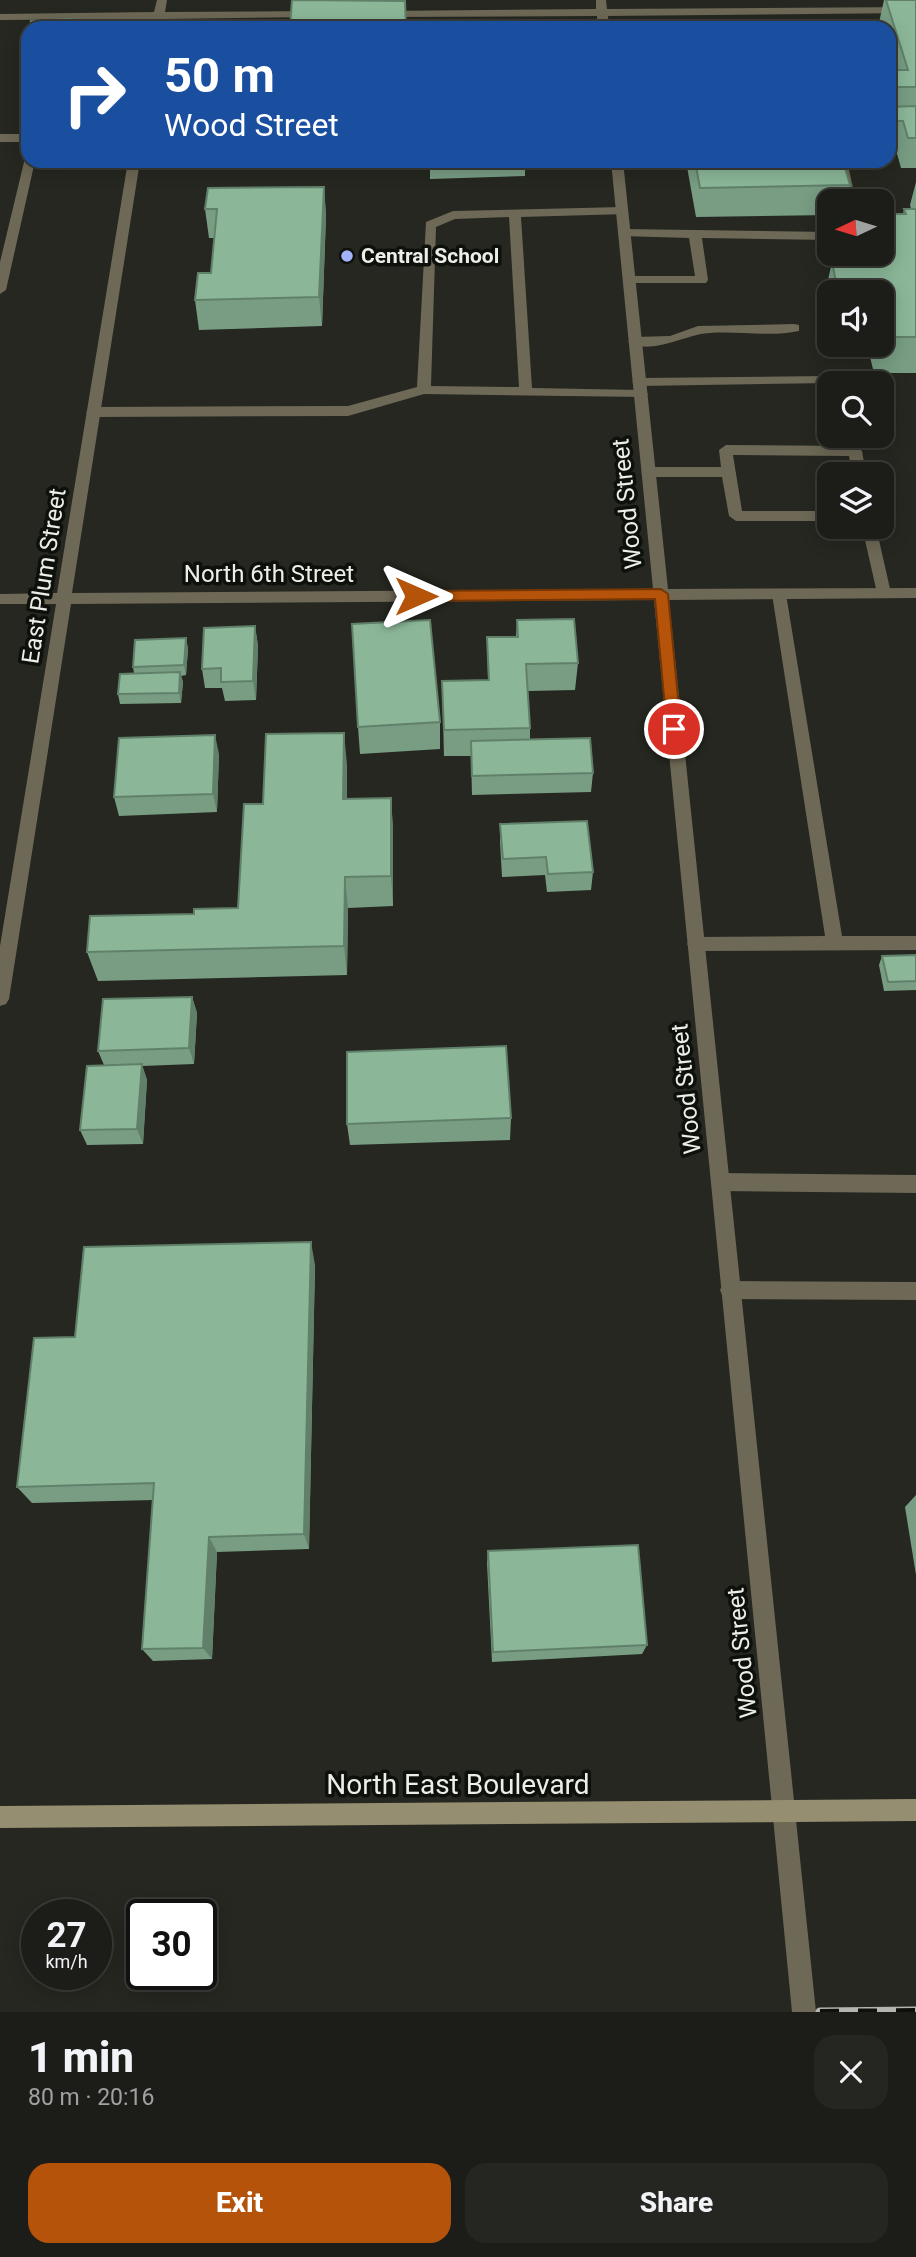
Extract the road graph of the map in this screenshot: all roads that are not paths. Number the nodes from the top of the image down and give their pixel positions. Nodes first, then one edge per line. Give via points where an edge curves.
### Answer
1 (162, 0) edge
2 (601, 6) edge
3 (916, 10) edge
4 (325, 14) edge
5 (366, 14) edge
6 (159, 15) junction
7 (0, 17) edge
8 (158, 21) edge
9 (0, 138) edge
10 (21, 138) edge
11 (27, 168) edge
12 (133, 168) edge
13 (618, 168) edge
14 (843, 168) edge
15 (847, 189) edge
16 (622, 211) junction
17 (515, 213) junction
18 (624, 233) junction
19 (695, 235) junction
20 (817, 236) edge
21 (629, 279) junction
22 (0, 290) edge
23 (794, 328) dead end
24 (635, 341) junction
25 (817, 380) edge
26 (640, 388) junction
27 (424, 390) junction
28 (526, 392) junction
29 (93, 412) junction
30 (857, 462) edge
31 (648, 472) junction
32 (728, 472) junction
33 (817, 516) edge
34 (873, 539) edge
35 (884, 593) junction
36 (916, 593) edge
37 (661, 594) junction
38 (779, 594) junction
39 (63, 598) junction
40 (0, 599) edge
41 (835, 943) junction
42 (916, 943) edge
43 (696, 944) junction
44 (0, 999) edge
45 (720, 1182) junction
46 (916, 1184) edge
47 (730, 1290) junction
48 (916, 1291) edge
49 (916, 1810) edge
50 (783, 1811) junction
51 (0, 1818) edge
52 (804, 2012) edge

1 - 6 street
2 - 3 street
2 - 5 street
4 - 6 street
6 - 7 street
6 - 8 street
9 - 10 street
11 - 22 street
12 - 29 street, East Plum Street
13 - 16 street, Wood Street
14 - 15 street
16 - 17 street
16 - 18 street, Wood Street
17 - 27 street via 453,215 430,225
17 - 28 street
18 - 19 street
18 - 21 street, Wood Street
19 - 20 street
19 - 21 street via 702,280
21 - 24 street, Wood Street
23 - 24 street via 698,330 672,340
24 - 26 street, Wood Street
25 - 26 street
26 - 28 street
26 - 31 street, Wood Street
27 - 28 street
27 - 29 street via 348,411
29 - 39 street, East Plum Street
30 - 32 street via 855,450 726,450
31 - 32 street
31 - 37 street, Wood Street
32 - 33 street via 736,516
34 - 35 street
35 - 36 street, North 6th Street
35 - 38 street, North 6th Street
37 - 38 street, North 6th Street
37 - 39 street, North 6th Street
37 - 43 street, Wood Street
38 - 41 street
39 - 40 street, North 6th Street
39 - 44 street, East Plum Street
41 - 42 street
41 - 43 street
43 - 45 street, Wood Street
45 - 46 street
45 - 47 street, Wood Street
47 - 48 street
47 - 50 street, Wood Street
49 - 50 main road, North East Boulevard
50 - 51 main road, North East Boulevard
50 - 52 street, Wood Street

